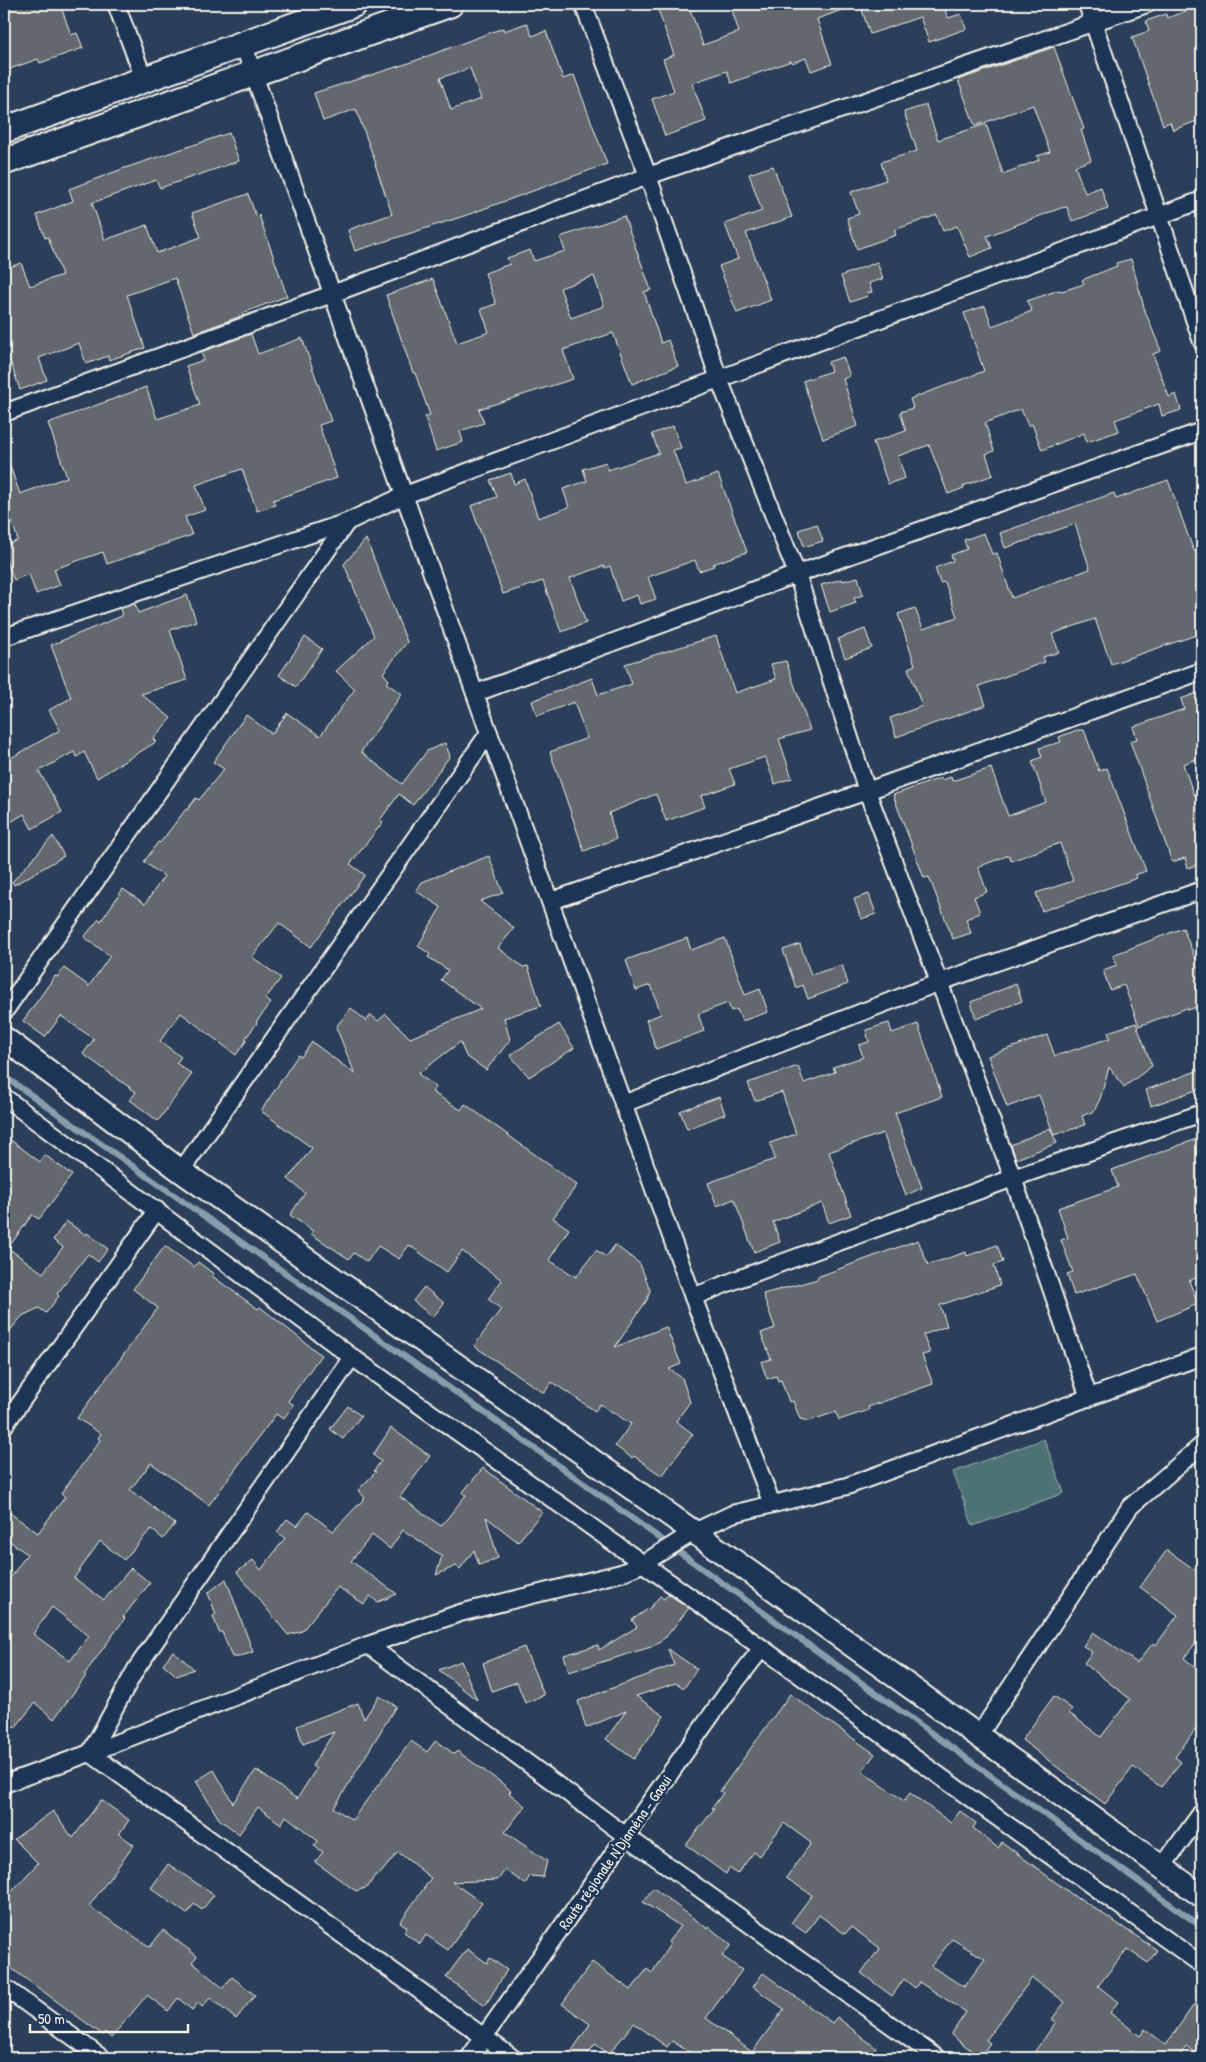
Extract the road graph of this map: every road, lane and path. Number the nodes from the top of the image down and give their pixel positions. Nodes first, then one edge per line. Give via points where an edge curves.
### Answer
1 (116, 4) edge
2 (354, 4) edge
3 (450, 4) edge
4 (582, 4) edge
5 (1087, 4) edge
6 (1147, 4) edge
7 (1094, 22) junction
8 (243, 44) junction
9 (254, 74) junction
10 (144, 79) junction
11 (4, 130) edge
12 (4, 162) edge
13 (648, 176) junction
14 (1202, 200) edge
15 (1159, 216) junction
16 (332, 294) junction
17 (1202, 342) edge
18 (719, 379) junction
19 (4, 413) edge
20 (1202, 431) edge
21 (405, 495) junction
22 (347, 522) junction
23 (797, 574) junction
24 (4, 637) edge
25 (1202, 671) edge
26 (476, 693) junction
27 (489, 734) junction
28 (867, 791) junction
29 (1202, 890) edge
30 (551, 901) junction
31 (940, 982) junction
32 (4, 1012) edge
33 (4, 1038) edge
34 (4, 1097) edge
35 (623, 1104) junction
36 (1202, 1113) edge
37 (181, 1171) junction
38 (1013, 1178) junction
39 (157, 1210) junction
40 (693, 1297) junction
41 (1202, 1356) edge
42 (352, 1357) junction
43 (1089, 1398) junction
44 (4, 1426) edge
45 (1202, 1445) edge
46 (772, 1504) junction
47 (689, 1535) junction
48 (648, 1560) junction
49 (368, 1645) junction
50 (762, 1648) junction
51 (979, 1735) junction
52 (90, 1753) junction
53 (4, 1784) edge
54 (1202, 1812) edge
55 (626, 1836) junction
56 (1162, 1867) junction
57 (1202, 1896) edge
58 (1202, 1965) edge
59 (4, 1987) edge
60 (484, 2038) junction
61 (102, 2058) edge
62 (469, 2058) edge
63 (513, 2058) edge
64 (937, 2058) edge

1 - 10 street
2 - 8 main road
3 - 9 main road
4 - 13 street
5 - 7 street
6 - 7 street
7 - 13 street
7 - 15 street
8 - 9 street
8 - 10 main road
9 - 12 main road
9 - 16 street
10 - 11 main road
13 - 16 street
13 - 18 street
14 - 15 street
15 - 17 street
15 - 18 street
16 - 19 street
16 - 21 street
18 - 21 street
18 - 23 street
20 - 23 street
21 - 22 street
21 - 26 street
22 - 24 street
22 - 32 street
23 - 26 street
23 - 28 street
25 - 28 street
26 - 27 street
27 - 30 street
27 - 37 street
28 - 30 street
28 - 31 street
29 - 31 street
30 - 35 street
31 - 35 street
31 - 38 street
33 - 37 street
34 - 39 street
35 - 40 street
36 - 38 street
37 - 47 street
38 - 40 street
38 - 43 street
39 - 42 street
39 - 44 street
40 - 46 street
41 - 43 street
42 - 48 street
42 - 52 street via 136,1669
43 - 46 street via 847,1486
45 - 51 street via 1130,1507
46 - 47 street via 732,1514
47 - 48 street
47 - 51 street
48 - 49 street via 612,1575 460,1613
48 - 50 street
49 - 52 street
49 - 55 street
50 - 55 street, Route régionale N'Djaména - Gaoui
50 - 58 street
51 - 56 street
52 - 53 street
52 - 60 street
54 - 56 street
55 - 60 street, Route régionale N'Djaména - Gaoui
55 - 64 street
56 - 57 street
59 - 61 street
60 - 62 street, Route régionale N'Djaména - Gaoui
60 - 63 street

